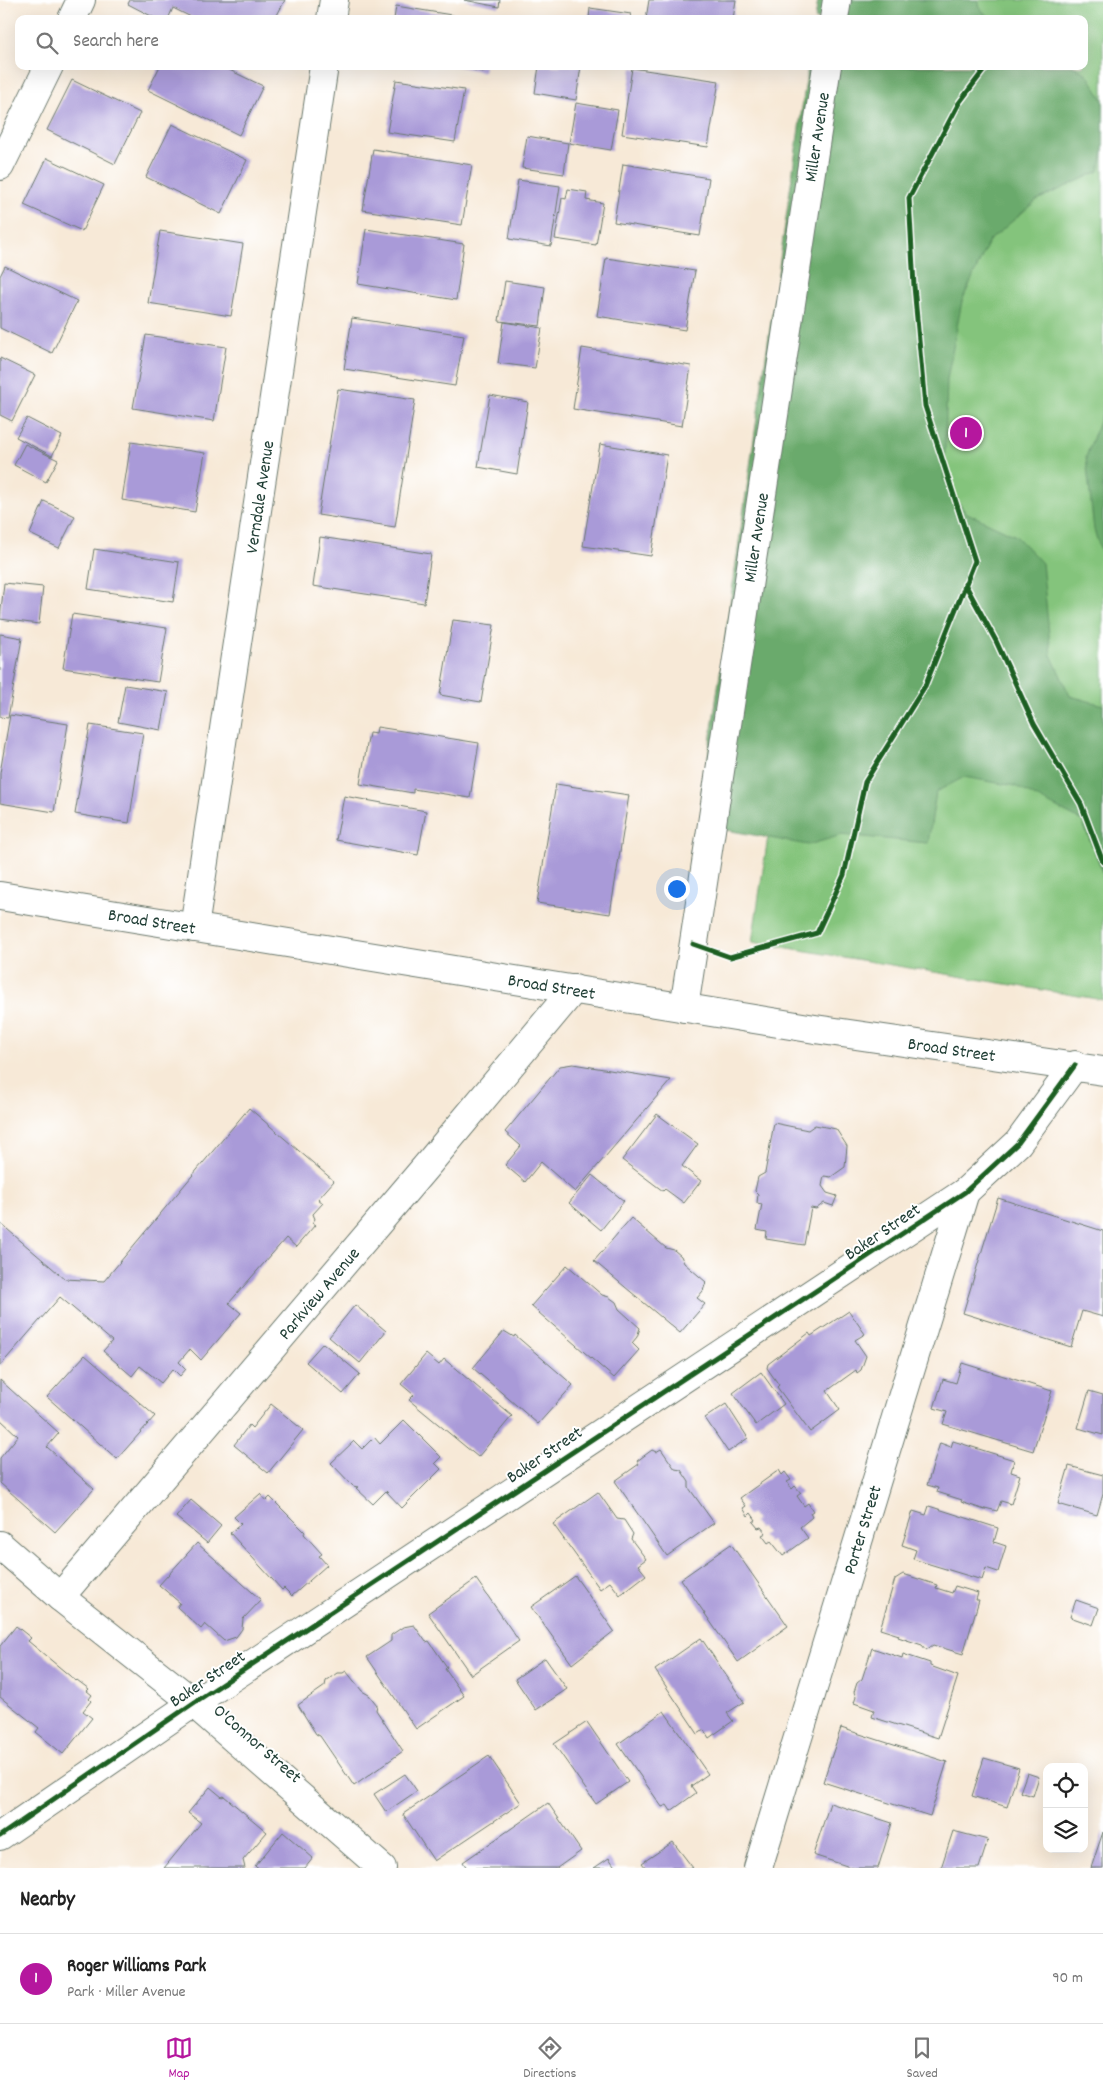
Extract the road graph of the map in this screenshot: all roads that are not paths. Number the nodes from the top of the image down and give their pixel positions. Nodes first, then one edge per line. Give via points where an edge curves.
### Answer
1 (81, 0) edge
2 (334, 0) edge
3 (837, 0) edge
4 (74, 15) edge
5 (332, 15) edge
6 (835, 15) edge
7 (46, 70) edge
8 (323, 70) edge
9 (826, 70) edge
10 (0, 166) edge
11 (0, 896) edge
12 (194, 928) junction
13 (574, 989) junction
14 (684, 1008) junction
15 (1075, 1065) junction
16 (1103, 1071) edge
17 (966, 1192) junction
18 (0, 1545) edge
19 (60, 1597) junction
20 (192, 1704) junction
21 (0, 1836) edge
22 (382, 1868) edge
23 (758, 1868) edge

1 - 4 street
2 - 5 street
3 - 6 street
7 - 10 street
8 - 12 street, Verndale Avenue
9 - 14 street, Miller Avenue
11 - 12 street, Broad Street
12 - 13 street, Broad Street
13 - 14 street, Broad Street
13 - 19 street, Parkview Avenue
14 - 15 street, Broad Street
15 - 16 street, Broad Street
15 - 17 street, Baker Street via 1018,1143
17 - 20 street, Baker Street
17 - 23 street, Porter Street
18 - 19 street, O'Connor Street
19 - 20 street, O'Connor Street
20 - 21 street, Baker Street
20 - 22 street, O'Connor Street

